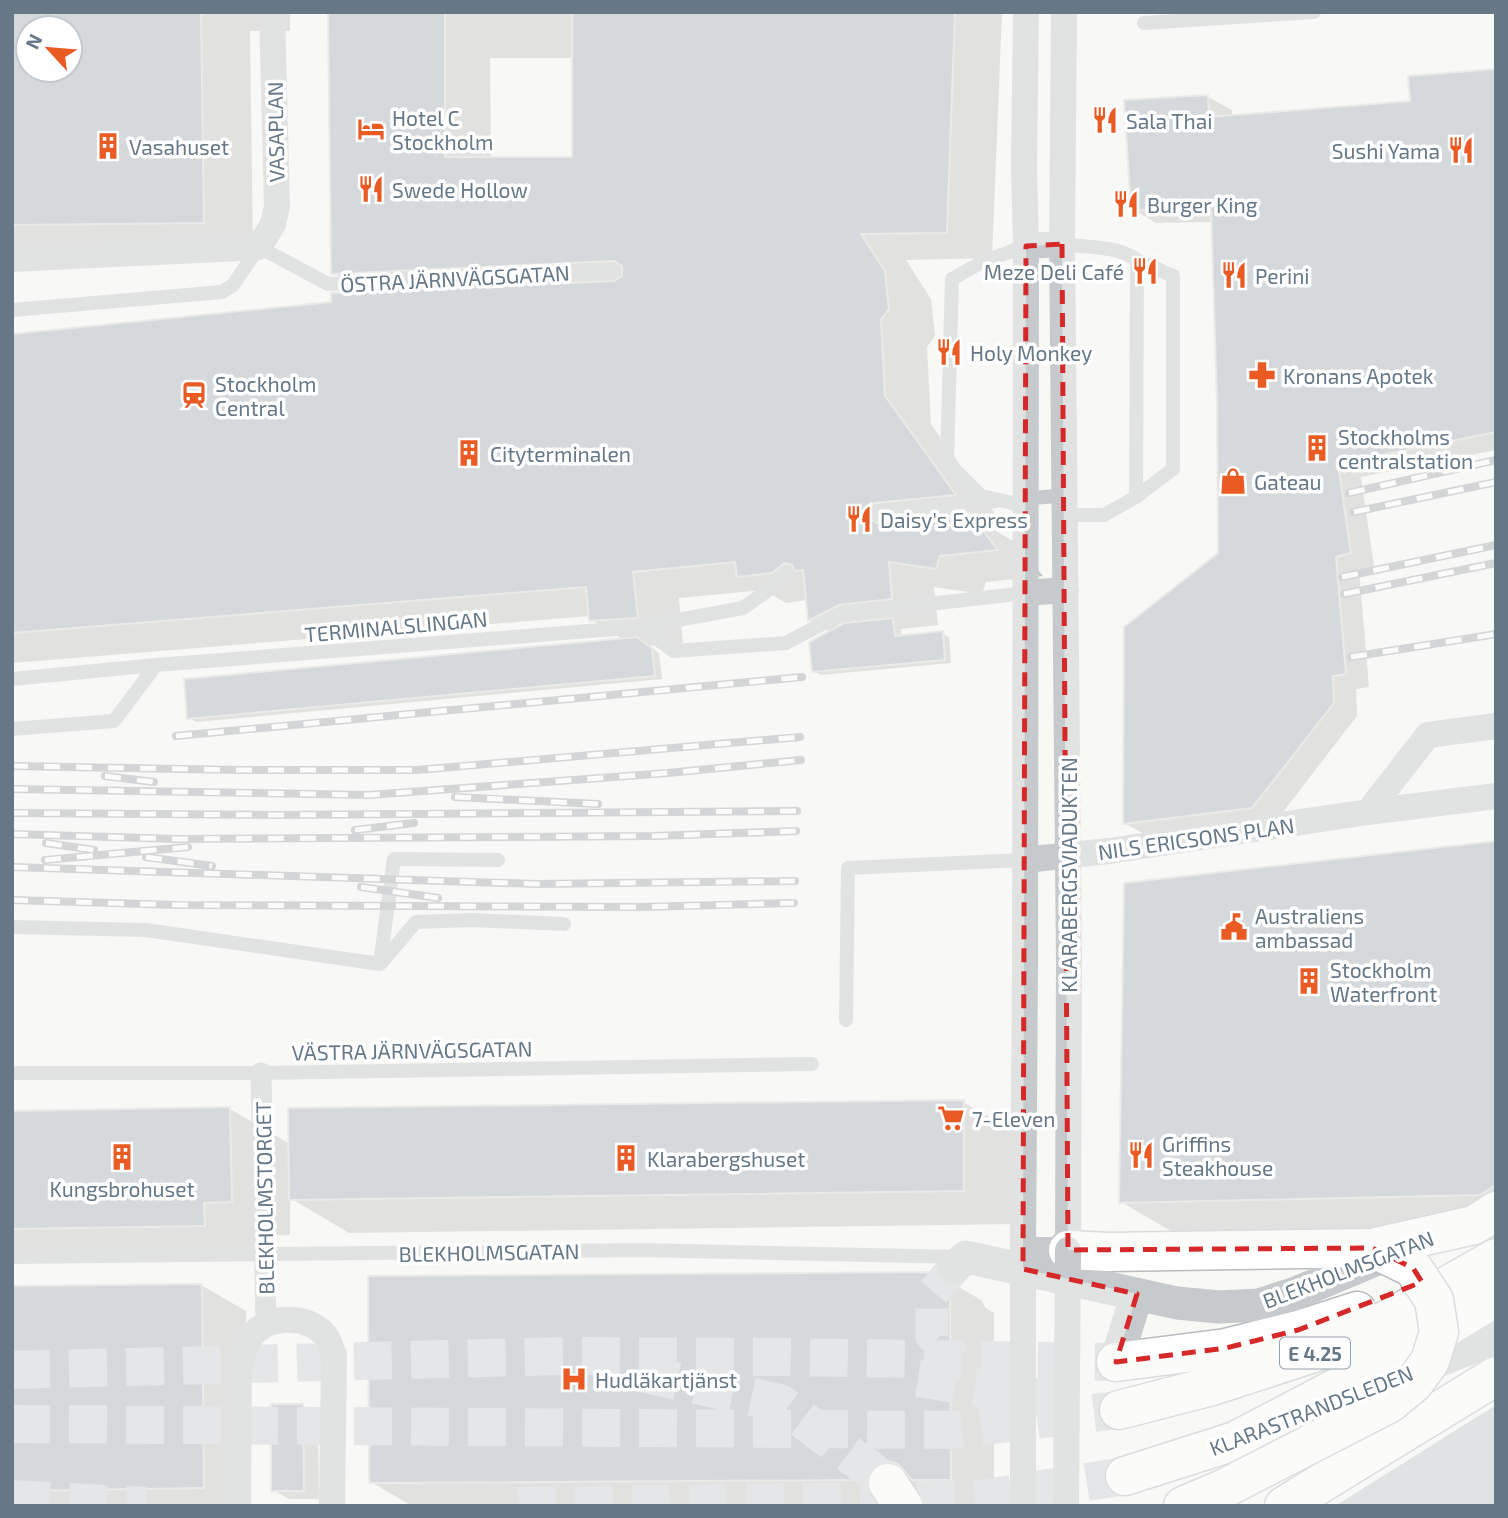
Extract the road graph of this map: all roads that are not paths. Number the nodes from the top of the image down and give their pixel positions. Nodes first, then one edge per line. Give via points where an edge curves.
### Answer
1 (272, 12) edge
2 (1026, 12) edge
3 (1064, 12) edge
4 (1314, 12) edge
5 (1144, 23) dead end
6 (1062, 244) junction
7 (1026, 246) junction
8 (259, 247) junction
9 (12, 260) edge
10 (1137, 260) junction
11 (614, 271) dead end
12 (12, 310) edge
13 (1136, 497) junction
14 (1061, 505) junction
15 (1027, 506) junction
16 (876, 513) dead end
17 (786, 572) dead end
18 (1066, 590) junction
19 (1027, 593) junction
20 (640, 626) junction
21 (156, 665) junction
22 (12, 679) edge
23 (1496, 726) edge
24 (12, 729) edge
25 (1496, 796) edge
26 (1368, 812) junction
27 (1068, 856) junction
28 (498, 860) dead end
29 (1025, 860) junction
30 (564, 924) dead end
31 (12, 927) edge
32 (380, 964) junction
33 (846, 1020) dead end
34 (813, 1064) dead end
35 (12, 1073) edge
36 (261, 1073) junction
37 (1496, 1200) edge
38 (1496, 1211) edge
39 (1372, 1248) junction
40 (1496, 1248) edge
41 (1023, 1250) junction
42 (1068, 1250) junction
43 (12, 1257) edge
44 (1496, 1258) edge
45 (961, 1262) joint
46 (1137, 1294) junction
47 (1496, 1297) edge
48 (266, 1323) junction
49 (1496, 1338) edge
50 (1116, 1362) joint
51 (1496, 1376) edge
52 (1119, 1409) tunnel mouth
53 (1235, 1441) junction
54 (1125, 1476) tunnel mouth
55 (238, 1506) edge
56 (332, 1506) edge
57 (1023, 1506) edge
58 (1066, 1506) edge
59 (1183, 1506) edge
60 (1284, 1506) edge

1 - 8 street, VASAPLAN via 277,206
2 - 7 street, KLARABERGSVIADUKTEN
3 - 6 street, KLARABERGSVIADUKTEN
4 - 5 lane
6 - 7 street
6 - 10 lane via 1109,250
6 - 14 street, KLARABERGSVIADUKTEN, bridge
7 - 15 street, KLARABERGSVIADUKTEN, bridge
7 - 15 lane, bridge via 952,279 947,462 981,496
8 - 9 street
8 - 11 lane, ÖSTRA JÄRNVÄGSGATAN via 328,284
8 - 12 lane via 233,285 222,292
10 - 13 lane
10 - 13 lane via 1173,276 1173,470
13 - 14 lane via 1104,515
14 - 16 lane
14 - 18 street, KLARABERGSVIADUKTEN, bridge
15 - 19 street, KLARABERGSVIADUKTEN, bridge
17 - 20 lane, TERMINALSLINGAN via 743,608
18 - 19 street
18 - 27 street, KLARABERGSVIADUKTEN, bridge
19 - 20 lane via 841,614 786,643 674,651
19 - 29 street, KLARABERGSVIADUKTEN, bridge
20 - 21 lane, TERMINALSLINGAN
21 - 22 lane, TERMINALSLINGAN
21 - 24 lane via 114,721
23 - 26 street, bridge via 1428,735
25 - 26 street, NILS ERICSONS PLAN
26 - 27 street, NILS ERICSONS PLAN, bridge
27 - 29 street, NILS ERICSONS PLAN
27 - 42 street, KLARABERGSVIADUKTEN, bridge
28 - 32 lane via 394,859
29 - 33 lane, bridge via 848,868
29 - 41 street, KLARABERGSVIADUKTEN, bridge
30 - 32 lane via 416,922
31 - 32 lane via 146,930
34 - 36 lane, VÄSTRA JÄRNVÄGSGATAN, bridge
35 - 36 lane, VÄSTRA JÄRNVÄGSGATAN, bridge
36 - 48 street, BLEKHOLMSTORGET, bridge
37 - 46 street, BLEKHOLMSGATAN via 1455,1227 1259,1305 1219,1307
38 - 39 highway, bridge via 1474,1225
39 - 42 highway
39 - 59 highway, bridge via 1413,1268 1434,1300 1439,1332 1430,1361 1414,1383 1390,1403
40 - 50 highway via 1370,1307 1298,1330 1226,1348
41 - 42 street
41 - 57 street, KLARABERGSVIADUKTEN, bridge
42 - 58 street, KLARABERGSVIADUKTEN, bridge
43 - 45 lane, BLEKHOLMSGATAN via 641,1250
44 - 52 highway, E 4.25 via 1338,1345 1212,1386
45 - 46 street, BLEKHOLMSGATAN
46 - 50 street
47 - 53 highway, E 4.25 via 1411,1349
48 - 55 street, BLEKHOLMSTORGET, bridge via 250,1337 239,1370
48 - 56 street, BLEKHOLMSTORGET, bridge via 298,1320 313,1325 327,1336 334,1355
49 - 53 street, KLARASTRANDSLEDEN
51 - 60 highway
53 - 54 highway, KLARASTRANDSLEDEN / E 4.25

